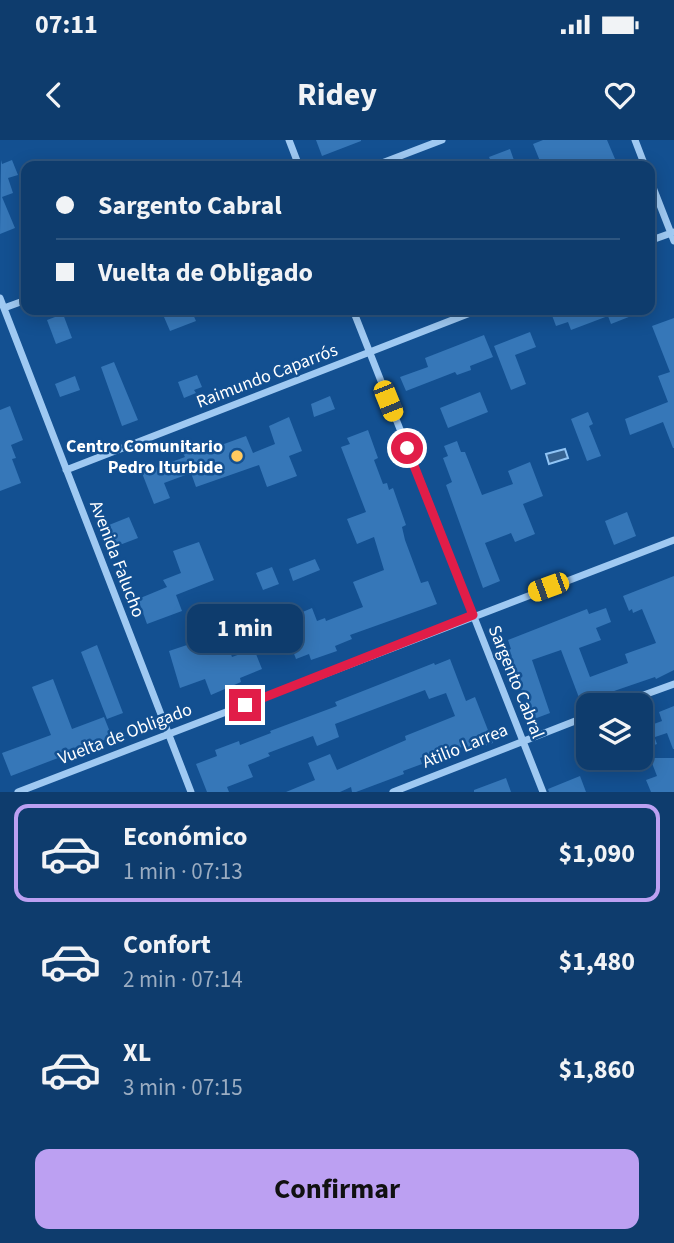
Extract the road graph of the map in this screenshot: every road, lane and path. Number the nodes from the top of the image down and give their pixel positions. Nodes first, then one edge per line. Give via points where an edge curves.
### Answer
1 (289, 140) edge
2 (442, 140) edge
3 (635, 140) edge
4 (297, 161) edge
5 (387, 161) edge
6 (643, 161) edge
7 (655, 192) edge
8 (673, 235) edge
9 (655, 240) edge
10 (0, 298) edge
11 (21, 302) edge
12 (4, 308) junction
13 (355, 315) edge
14 (465, 315) edge
15 (370, 353) junction
16 (66, 470) junction
17 (674, 540) edge
18 (473, 615) junction
19 (674, 684) edge
20 (649, 693) edge
21 (576, 720) edge
22 (169, 735) junction
23 (523, 740) junction
24 (18, 792) edge
25 (191, 792) edge
26 (393, 792) edge
27 (543, 792) edge

1 - 4 street
2 - 5 street
3 - 6 street
7 - 8 street
8 - 9 street
10 - 12 street, Avenida Falucho
11 - 12 street
12 - 16 street, Avenida Falucho
13 - 15 street, Sargento Cabral
14 - 15 street, Raimundo Caparrós
15 - 16 street, Raimundo Caparrós
15 - 18 street, Sargento Cabral
16 - 22 street, Avenida Falucho
17 - 18 street, Vuelta de Obligado
18 - 22 street, Vuelta de Obligado
18 - 23 street, Sargento Cabral
19 - 20 street
21 - 23 street, Atilio Larrea
22 - 24 street, Vuelta de Obligado
22 - 25 street, Avenida Falucho
23 - 26 street, Atilio Larrea
23 - 27 street, Sargento Cabral

